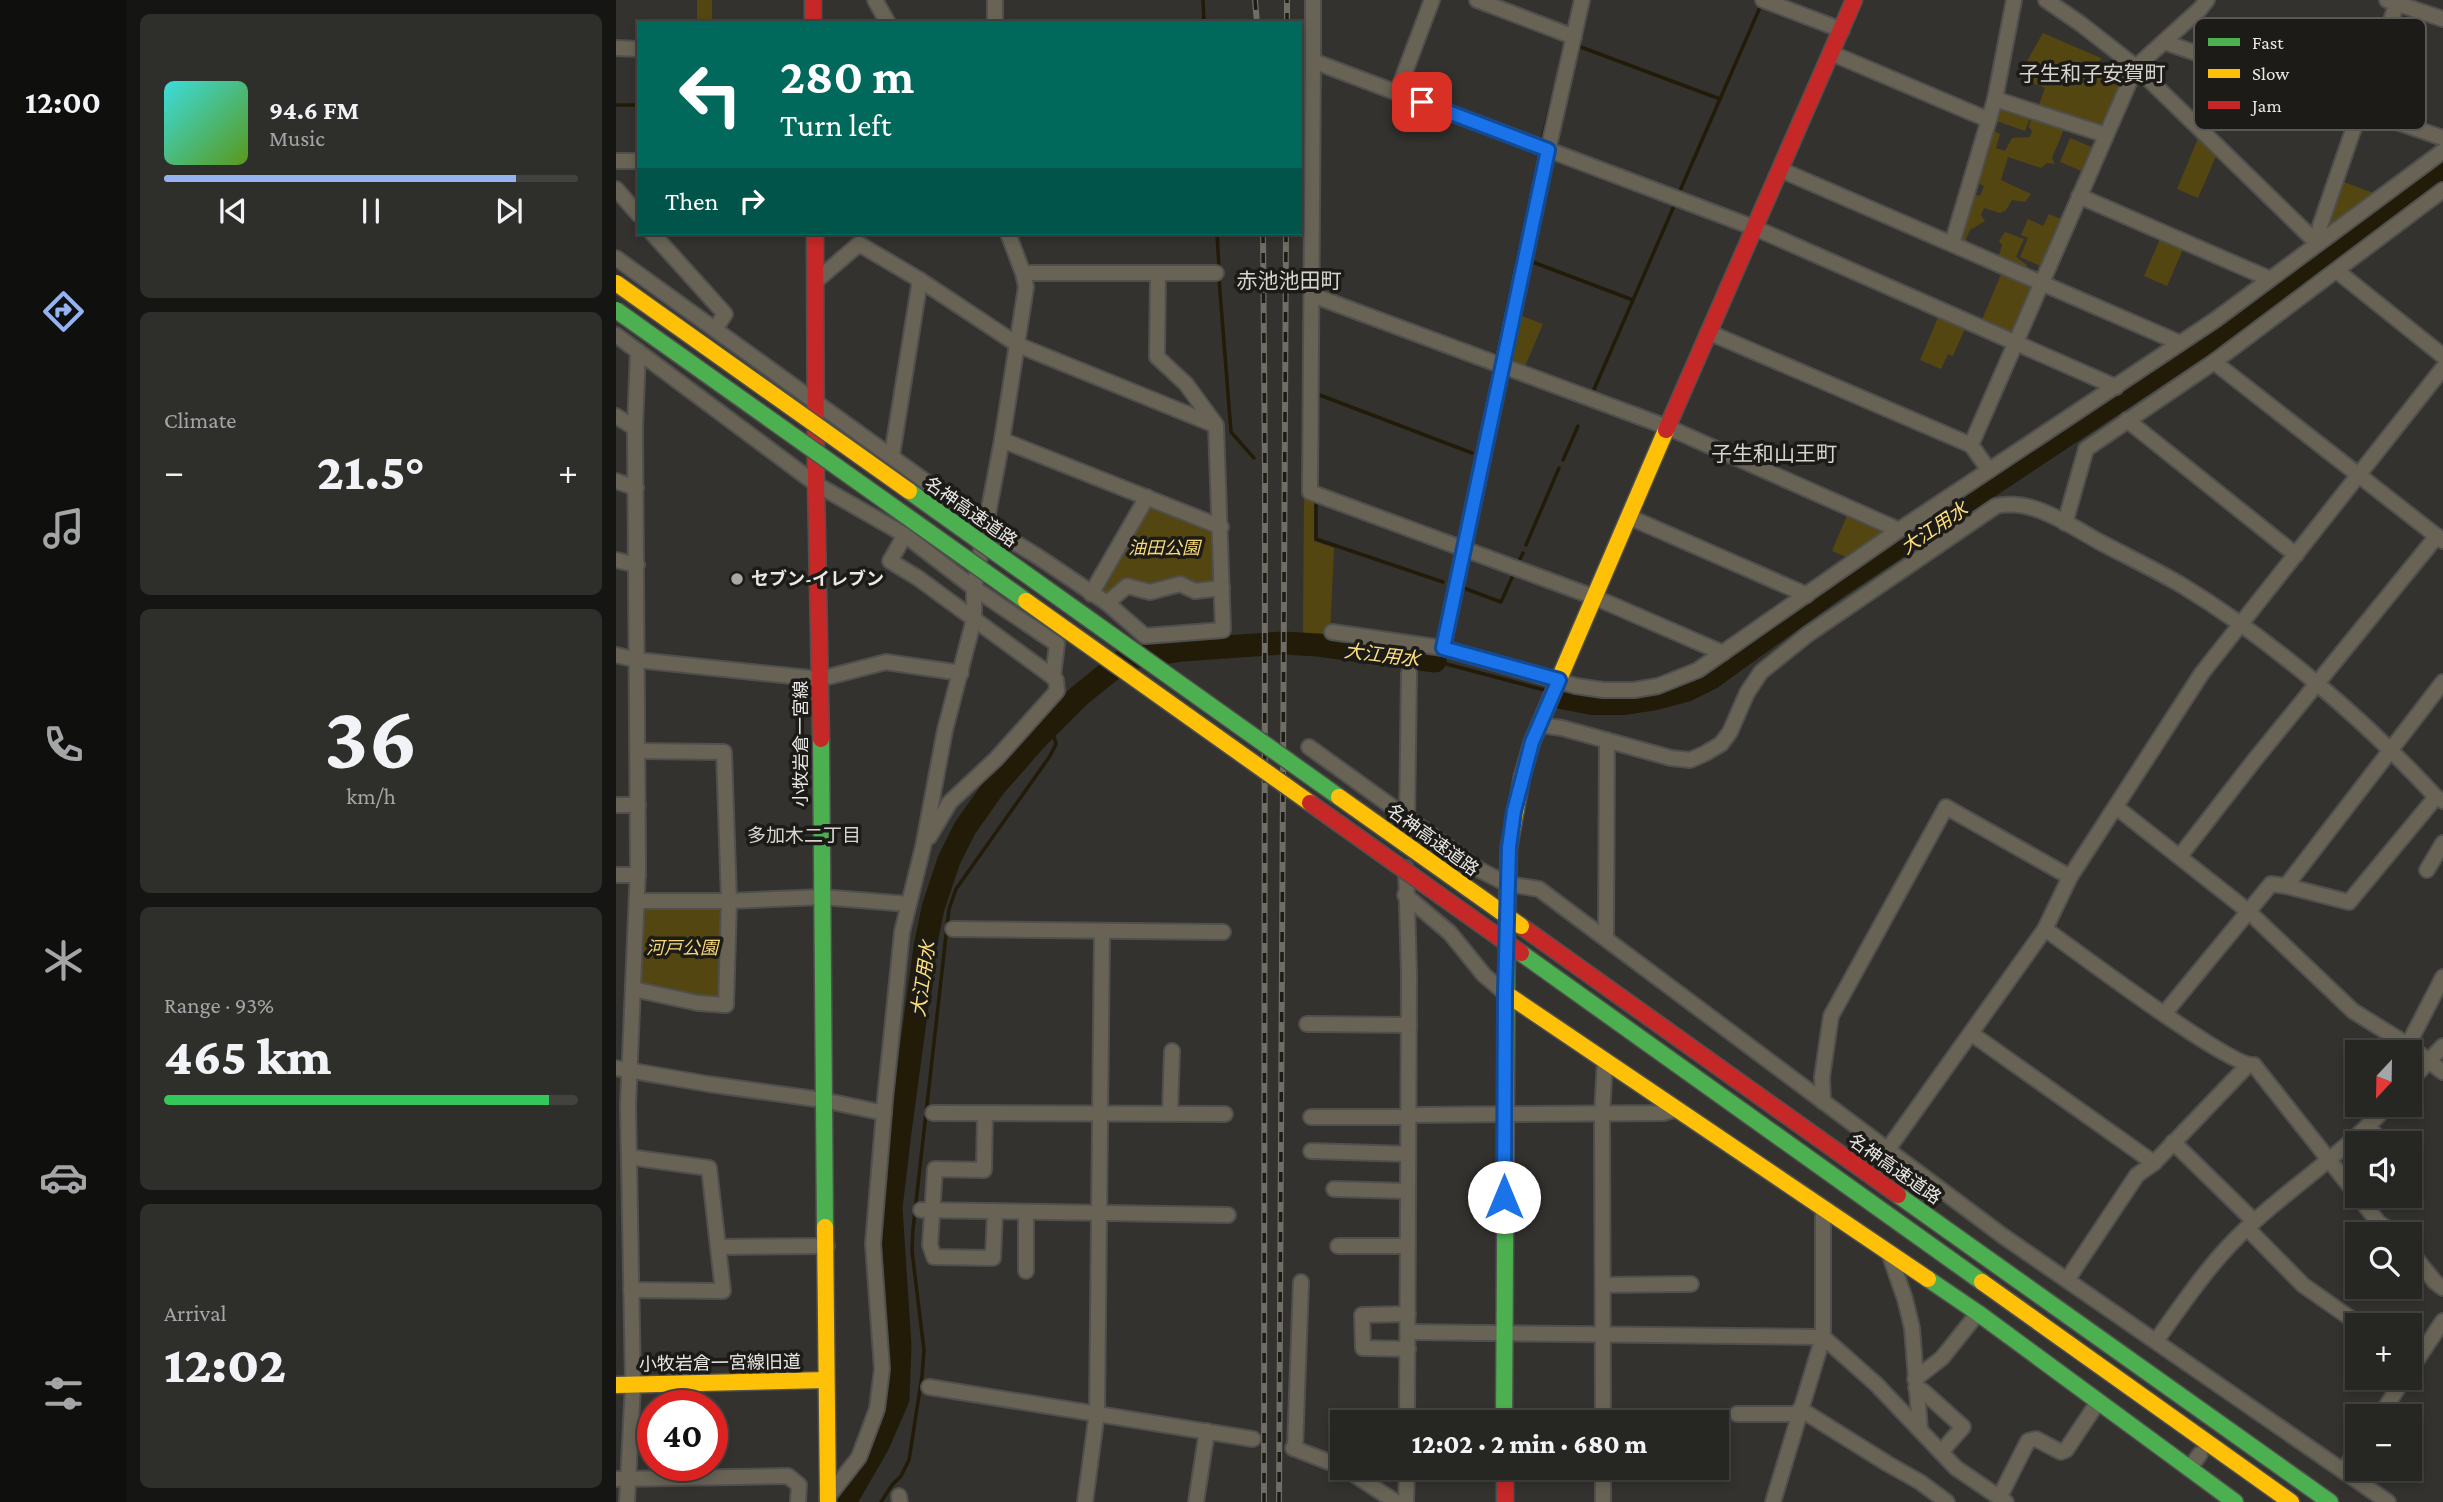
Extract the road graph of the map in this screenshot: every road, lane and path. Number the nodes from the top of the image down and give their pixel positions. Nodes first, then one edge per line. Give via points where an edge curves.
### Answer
1 (813, 0) edge
2 (875, 0) edge
3 (995, 0) edge
4 (1313, 0) edge
5 (1432, 0) edge
6 (1477, 0) edge
7 (1582, 0) edge
8 (1763, 0) edge
9 (1854, 0) edge
10 (2014, 0) edge
11 (2046, 0) edge
12 (2207, 0) edge
13 (2394, 1) edge
14 (2389, 18) edge
15 (2443, 19) edge
16 (813, 21) edge
17 (887, 21) edge
18 (995, 21) edge
19 (1842, 30) junction
20 (1574, 37) junction
21 (2164, 41) junction
22 (616, 48) edge
23 (637, 49) edge
24 (2194, 52) edge
25 (1832, 53) junction
26 (1313, 61) junction
27 (2136, 67) junction
28 (1397, 93) junction
29 (1995, 99) junction
30 (1989, 120) junction
31 (2194, 123) edge
32 (2201, 130) edge
33 (2353, 130) edge
34 (2419, 130) edge
35 (2106, 135) junction
36 (2443, 138) edge
37 (1548, 150) junction
38 (2443, 151) edge
39 (616, 161) edge
40 (637, 161) edge
41 (1781, 170) junction
42 (616, 189) edge
43 (2443, 190) edge
44 (2080, 196) junction
45 (637, 213) edge
46 (1755, 228) junction
47 (654, 235) edge
48 (815, 235) edge
49 (1009, 235) edge
50 (2317, 243) junction
51 (1952, 244) junction
52 (616, 258) edge
53 (2337, 271) junction
54 (1023, 273) junction
55 (1158, 273) junction
56 (1216, 273) dead end
57 (2270, 279) junction
58 (920, 280) junction
59 (816, 281) junction
60 (616, 283) edge
61 (2042, 283) junction
62 (1312, 295) junction
63 (616, 310) edge
64 (715, 328) junction
65 (1708, 332) junction
66 (616, 335) edge
67 (2016, 342) junction
68 (2180, 343) junction
69 (1018, 345) junction
70 (638, 351) junction
71 (2443, 356) edge
72 (2214, 362) junction
73 (1502, 367) junction
74 (2443, 368) edge
75 (2116, 387) junction
76 (815, 401) junction
77 (616, 416) edge
78 (2127, 420) junction
79 (1216, 425) junction
80 (1667, 427) junction
81 (635, 428) junction
82 (1002, 440) junction
83 (1971, 445) junction
84 (892, 455) junction
85 (1989, 470) junction
86 (2360, 474) junction
87 (616, 481) edge
88 (816, 484) junction
89 (636, 488) junction
90 (1147, 496) junction
91 (1629, 517) junction
92 (2065, 523) junction
93 (986, 525) junction
94 (1221, 527) junction
95 (1899, 530) junction
96 (905, 535) junction
97 (2440, 538) edge
98 (1464, 549) junction
99 (2296, 555) junction
100 (616, 560) edge
101 (637, 565) junction
102 (974, 588) junction
103 (1222, 588) junction
104 (1091, 594) junction
105 (1807, 595) junction
106 (1594, 597) junction
107 (1107, 603) junction
108 (974, 619) junction
109 (2241, 624) junction
110 (1332, 632) dead end
111 (1443, 648) junction
112 (1723, 653) junction
113 (616, 655) edge
114 (637, 660) junction
115 (961, 673) junction
116 (1409, 673) dead end
117 (1053, 677) junction
118 (820, 679) junction
119 (2443, 682) edge
120 (1557, 683) junction
121 (2316, 685) junction
122 (1543, 717) junction
123 (1607, 740) junction
124 (1309, 747) dead end
125 (2392, 749) junction
126 (638, 751) junction
127 (2439, 799) edge
128 (616, 805) edge
129 (638, 805) junction
130 (2116, 807) junction
131 (1407, 818) junction
132 (2443, 843) edge
133 (923, 847) junction
134 (2180, 856) junction
135 (2427, 870) dead end
136 (616, 875) edge
137 (638, 875) junction
138 (2070, 877) junction
139 (1507, 884) junction
140 (2286, 887) junction
141 (1405, 895) junction
142 (822, 898) junction
143 (637, 901) junction
144 (729, 901) junction
145 (908, 904) junction
146 (2248, 911) junction
147 (953, 929) dead end
148 (2045, 929) junction
149 (1102, 931) junction
150 (1223, 932) dead end
151 (1606, 937) junction
152 (2443, 976) edge
153 (633, 989) junction
154 (1505, 993) junction
155 (2164, 1014) junction
156 (1307, 1024) dead end
157 (1409, 1025) junction
158 (1972, 1034) junction
159 (2400, 1040) edge
160 (2411, 1040) edge
161 (2443, 1046) edge
162 (1172, 1051) dead end
163 (2422, 1056) edge
164 (2428, 1060) junction
165 (1605, 1062) junction
166 (2248, 1065) junction
167 (2422, 1067) edge
168 (623, 1068) edge
169 (2443, 1072) edge
170 (823, 1100) junction
171 (1823, 1102) junction
172 (1674, 1110) junction
173 (884, 1113) junction
174 (933, 1113) dead end
175 (1170, 1113) junction
176 (1602, 1113) junction
177 (985, 1114) junction
178 (1101, 1114) junction
179 (1225, 1114) dead end
180 (1504, 1114) junction
181 (1311, 1116) dead end
182 (1409, 1116) junction
183 (2376, 1117) edge
184 (2367, 1126) junction
185 (2372, 1131) edge
186 (2173, 1142) junction
187 (1888, 1149) junction
188 (1311, 1151) dead end
189 (1408, 1153) junction
190 (629, 1157) junction
191 (2329, 1161) junction
192 (2154, 1163) junction
193 (2345, 1177) edge
194 (1334, 1189) dead end
195 (1408, 1191) junction
196 (1946, 1193) junction
197 (1935, 1208) dead end
198 (1822, 1209) junction
199 (926, 1210) junction
200 (995, 1212) junction
201 (1026, 1212) junction
202 (1099, 1213) junction
203 (1228, 1216) dead end
204 (2250, 1225) junction
205 (827, 1246) junction
206 (1338, 1246) dead end
207 (718, 1247) junction
208 (1408, 1247) junction
209 (1908, 1247) dead end
210 (1894, 1258) junction
211 (2422, 1266) edge
212 (1026, 1272) dead end
213 (2067, 1280) junction
214 (1301, 1282) dead end
215 (1691, 1284) dead end
216 (1603, 1285) junction
217 (2443, 1288) edge
218 (631, 1290) junction
219 (2090, 1296) junction
220 (2081, 1310) dead end
221 (1408, 1314) junction
222 (1978, 1314) junction
223 (2345, 1315) edge
224 (2443, 1321) edge
225 (1408, 1332) junction
226 (1603, 1333) junction
227 (1503, 1335) junction
228 (1823, 1337) junction
229 (2156, 1341) junction
230 (2054, 1348) dead end
231 (1408, 1349) junction
232 (2422, 1349) edge
233 (2044, 1362) junction
234 (826, 1380) junction
235 (1916, 1384) junction
236 (624, 1385) edge
237 (929, 1387) dead end
238 (2098, 1402) junction
239 (1407, 1410) edge
240 (1504, 1410) edge
241 (1603, 1410) edge
242 (1800, 1411) junction
243 (1097, 1412) junction
244 (1737, 1415) dead end
245 (1920, 1429) junction
246 (1207, 1431) junction
247 (1253, 1439) dead end
248 (1941, 1452) junction
249 (2200, 1454) dead end
250 (1330, 1463) edge
251 (2345, 1468) edge
252 (2189, 1469) junction
253 (2343, 1471) junction
254 (622, 1479) edge
255 (1361, 1480) edge
256 (1407, 1480) edge
257 (1505, 1480) edge
258 (1603, 1480) edge
259 (827, 1500) edge
260 (2002, 1500) edge
261 (627, 1502) edge
262 (798, 1502) edge
263 (1085, 1502) edge
264 (1196, 1502) edge
265 (1395, 1502) edge
266 (1406, 1502) edge
267 (1505, 1502) edge
268 (1603, 1502) edge
269 (1773, 1502) edge
270 (1947, 1502) edge
271 (2235, 1502) edge
272 (2291, 1502) edge
273 (2330, 1502) edge
274 (2388, 1502) edge

1 - 16 main road
2 - 17 street
3 - 18 street
4 - 26 street
5 - 28 street
6 - 20 street
7 - 20 street
8 - 19 street
9 - 19 main road
10 - 29 street
11 - 27 street
12 - 21 street
13 - 14 street
13 - 15 street
19 - 25 main road
20 - 37 street
21 - 24 street
21 - 27 street
22 - 23 street
25 - 30 street
25 - 41 main road
26 - 28 street
26 - 62 street
27 - 31 street
27 - 35 street
28 - 37 street
29 - 30 street
29 - 35 street
30 - 51 street
32 - 50 street
33 - 50 street
34 - 36 street
35 - 44 street
37 - 46 street
37 - 73 street
38 - 50 street
39 - 40 street
41 - 46 main road
41 - 51 street
42 - 45 street
43 - 53 street
44 - 57 street
44 - 61 street
46 - 65 main road
46 - 67 street
47 - 64 street via 725,314
48 - 59 main road, 小牧岩倉一宮線
49 - 54 street
50 - 57 street
51 - 61 street
52 - 64 street
53 - 71 street
53 - 72 street
54 - 55 street
54 - 69 street via 1026,287
55 - 56 street
55 - 79 street via 1157,357 1186,384
57 - 68 street
58 - 59 street via 859,244
58 - 69 street
58 - 84 street
59 - 76 main road, 小牧岩倉一宮線
60 - 273 main road, 名神高速道路, bridge
61 - 67 street
61 - 68 street
62 - 73 street
62 - 98 street via 1310,492
63 - 272 main road, bridge
64 - 76 street
65 - 80 main road
65 - 83 street
66 - 70 street
67 - 75 street
67 - 83 street
68 - 75 street
69 - 79 street
69 - 82 street
70 - 81 street
70 - 88 street
72 - 78 street
72 - 86 street
73 - 80 street
73 - 98 street
74 - 86 street
75 - 85 street
76 - 84 street
76 - 88 main road, 小牧岩倉一宮線
77 - 81 street
78 - 92 street via 2086,449
78 - 99 street
79 - 94 street
80 - 91 main road
80 - 95 street
81 - 89 street
82 - 90 street
82 - 93 street
83 - 85 street
84 - 93 street
85 - 95 street
86 - 97 street
86 - 99 street
87 - 89 street
88 - 96 street
88 - 118 main road, 小牧岩倉一宮線
89 - 101 street
90 - 94 street
90 - 104 street
91 - 105 street
91 - 106 main road
92 - 109 street via 2182,586
92 - 123 street via 2022,504 1996,506 1807,635 1761,672 1730,732 1704,754 1689,760 1671,758
93 - 102 street
93 - 104 street
94 - 103 street
95 - 105 street
96 - 102 street
96 - 108 street via 890,561
97 - 121 street
98 - 106 street
98 - 111 street
99 - 109 street
100 - 101 street
101 - 114 street
102 - 108 street
102 - 117 street via 1057,644
103 - 107 street via 1195,590 1180,584 1150,592 1127,586
103 - 107 street via 1223,630 1145,636
104 - 107 street
105 - 112 street
106 - 112 street
106 - 120 main road
108 - 115 street
108 - 117 street
109 - 121 street
109 - 130 street via 2202,673
110 - 111 street
111 - 120 street
112 - 120 street via 1698,670 1658,686 1603,690
113 - 114 street
114 - 118 street
114 - 126 street
115 - 118 street via 886,662
115 - 133 street
116 - 131 street
117 - 133 street via 1058,691 950,802
118 - 142 main road, 小牧岩倉一宮線
119 - 125 street
120 - 122 main road
121 - 125 street
121 - 134 street
122 - 123 street via 1562,728
122 - 139 main road via 1514,811
123 - 151 street
124 - 131 street
125 - 127 street
125 - 140 street
126 - 129 street
126 - 144 street via 724,752
127 - 140 street via 2349,902
128 - 129 street
129 - 137 street
130 - 134 street
130 - 138 street
131 - 139 street
131 - 141 street
132 - 135 street
133 - 145 street
134 - 146 street
136 - 137 street
137 - 143 street
138 - 148 street
138 - 171 street via 1946,807 1831,1016
139 - 151 street via 1539,889
139 - 154 main road
140 - 146 street via 2271,884
141 - 154 street via 1450,933
141 - 157 street
142 - 144 street
142 - 145 street
142 - 170 main road, 小牧岩倉一宮線
143 - 144 street
143 - 153 street
144 - 153 street via 726,1004
145 - 173 street
146 - 155 street
146 - 159 street via 2353,1012
147 - 149 street
148 - 155 street
148 - 158 street
149 - 150 street
149 - 178 street
151 - 171 street
152 - 160 street
153 - 168 street
154 - 165 main road
154 - 180 main road
155 - 166 street
156 - 157 street
157 - 182 street
158 - 187 street
158 - 192 street
161 - 164 street
162 - 175 street
163 - 164 street
164 - 167 street
164 - 169 street
165 - 172 main road
165 - 176 street
166 - 186 street
166 - 191 street via 2254,1065
168 - 170 street
168 - 190 street
170 - 173 street
170 - 205 main road, 小牧岩倉一宮線
171 - 187 street
172 - 176 street
172 - 198 main road
173 - 259 street via 873,1244 882,1369 877,1409 859,1457
174 - 177 street
175 - 178 street
175 - 179 street
176 - 180 street
176 - 216 street
177 - 178 street
177 - 199 street via 984,1170 935,1169
178 - 202 street
180 - 182 street
180 - 227 main road
181 - 182 street
182 - 189 street
183 - 184 street
184 - 185 street
184 - 191 street
186 - 192 street
186 - 204 street
187 - 196 street
188 - 189 street
189 - 195 street
190 - 207 street via 709,1168
190 - 218 street
191 - 193 street
191 - 204 street
192 - 213 street via 2137,1175
194 - 195 street
195 - 208 street
196 - 197 street
196 - 213 street
198 - 210 main road
198 - 228 street
199 - 200 street
199 - 200 street via 934,1257 946,1258 993,1258
200 - 201 street
201 - 202 street
201 - 212 street
202 - 203 street
202 - 243 street
204 - 223 street via 2303,1286
204 - 229 street via 2212,1264
205 - 207 street
205 - 234 main road, 小牧岩倉一宮線
206 - 208 street
207 - 218 street via 723,1291
208 - 221 street
209 - 210 street
210 - 222 main road
210 - 235 street via 1912,1328
211 - 217 street
213 - 219 street
214 - 250 street via 1294,1449
215 - 216 street
216 - 226 street
218 - 236 street
219 - 220 street
219 - 229 street
221 - 225 street
221 - 231 street via 1362,1315 1363,1348
222 - 233 main road
222 - 235 street
224 - 232 street
225 - 227 street
225 - 231 street
226 - 227 street
226 - 228 street
226 - 241 street
227 - 240 main road
228 - 242 street
228 - 245 street
229 - 253 street via 2236,1404
230 - 233 street
231 - 239 street
233 - 238 main road
234 - 236 main road, 小牧岩倉一宮線旧道
234 - 259 main road, 小牧岩倉一宮線
235 - 245 street
235 - 248 street via 1964,1427
236 - 254 street
237 - 243 street
238 - 252 main road
238 - 260 street via 2066,1450 2061,1452 2036,1439 2028,1441
242 - 244 street
242 - 269 street
242 - 270 street
243 - 246 street
243 - 263 street
245 - 248 street
246 - 247 street
246 - 264 street
248 - 260 street
249 - 252 street
251 - 253 street
252 - 271 main road
253 - 274 street
254 - 261 street
254 - 262 street via 788,1476 799,1485
255 - 265 street
256 - 266 street
257 - 267 main road
258 - 268 street

